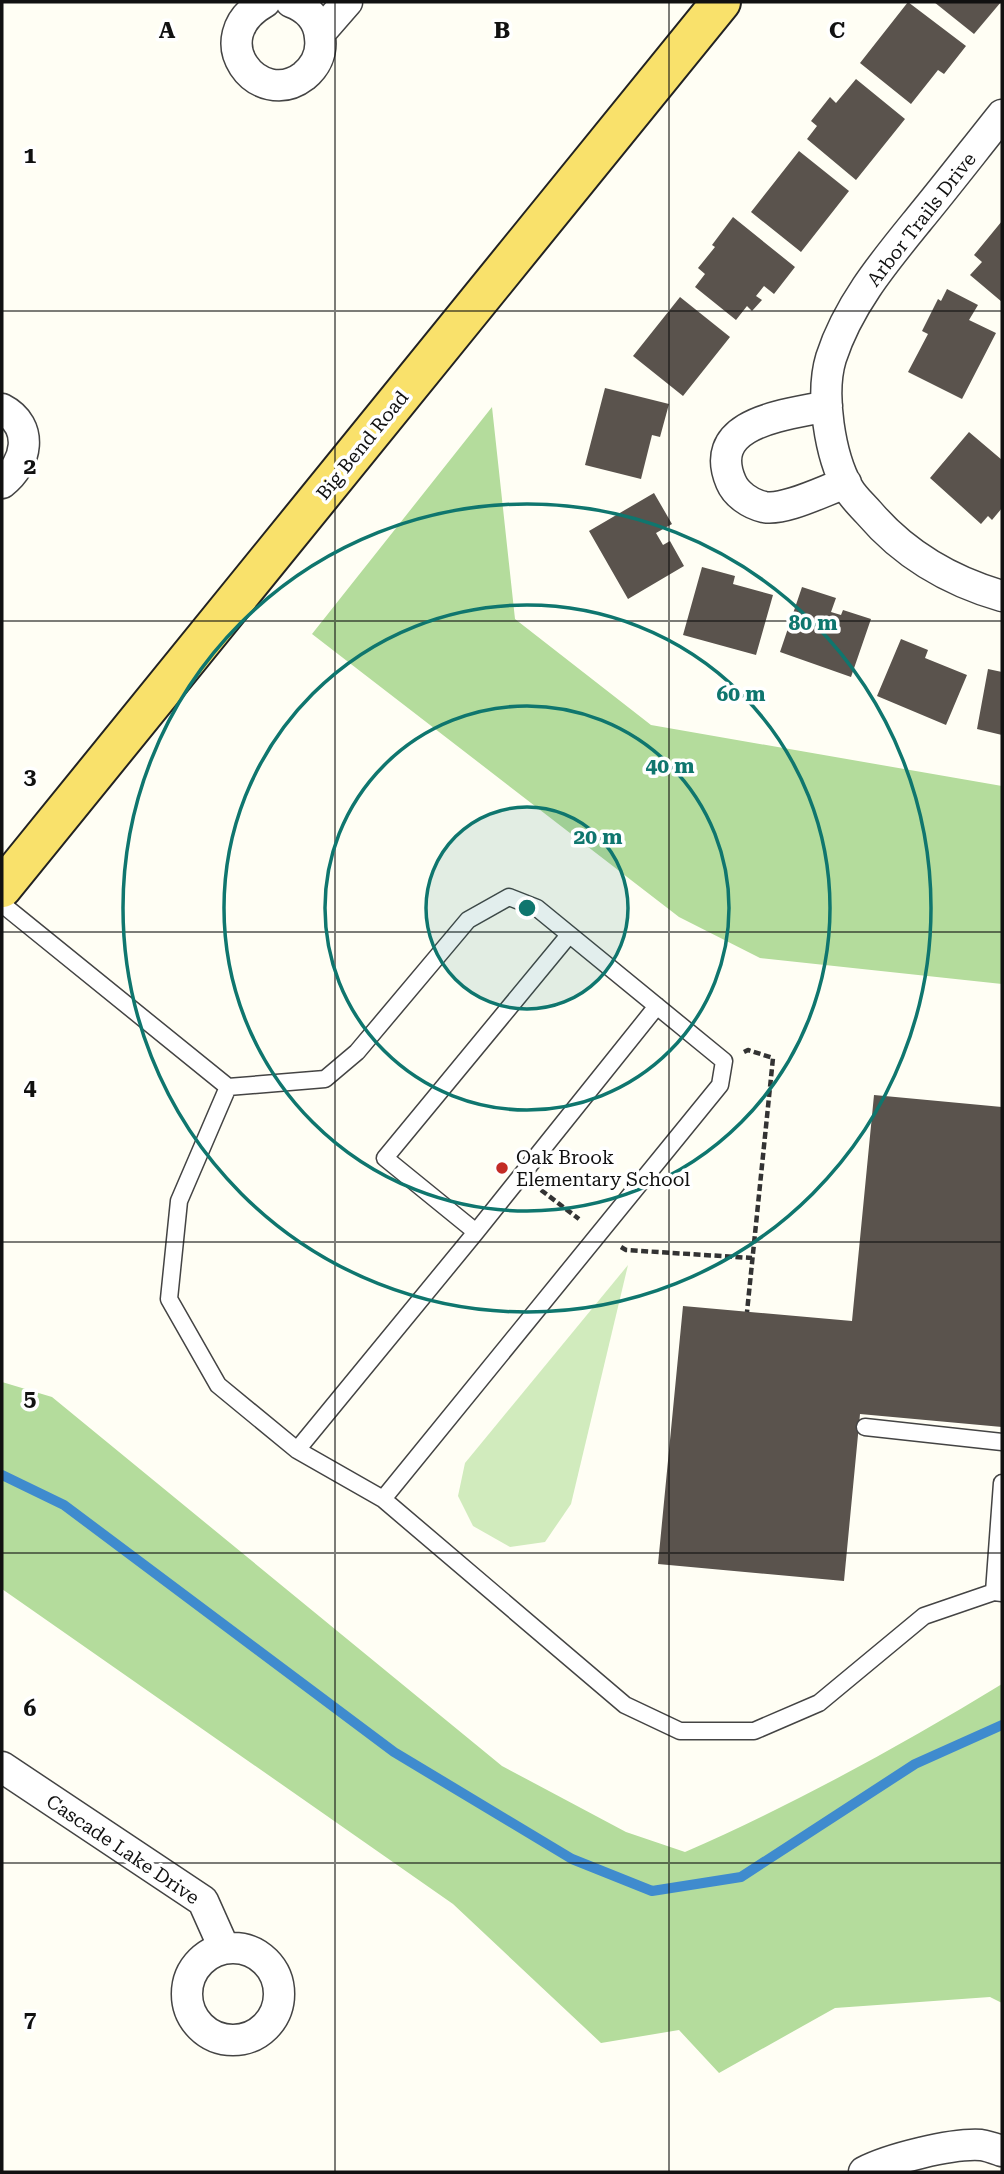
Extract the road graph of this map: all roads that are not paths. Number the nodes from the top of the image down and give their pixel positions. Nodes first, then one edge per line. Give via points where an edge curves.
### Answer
1 (265, 2) edge
2 (291, 2) edge
3 (347, 2) edge
4 (721, 2) edge
5 (320, 33) junction
6 (1002, 115) edge
7 (827, 406) junction
8 (2, 409) edge
9 (846, 483) junction
10 (2, 484) edge
11 (1002, 596) edge
12 (2, 888) edge
13 (2, 904) edge
14 (569, 935) junction
15 (657, 1006) junction
16 (228, 1087) junction
17 (476, 1232) junction
18 (865, 1427) dead end
19 (1002, 1441) edge
20 (297, 1450) junction
21 (1002, 1483) edge
22 (383, 1499) junction
23 (998, 1593) edge
24 (2, 1767) edge
25 (224, 1948) dead end
26 (1002, 2151) edge
27 (864, 2172) edge

1 - 5 street via 253,8 237,32 240,59 258,80 285,85 309,72 321,47
2 - 5 street via 306,9
3 - 5 street
4 - 12 main road, Big Bend Road
6 - 7 street, Arbor Trails Drive via 875,274 844,326 830,361
7 - 9 street, Arbor Trails Drive via 833,446
7 - 9 street via 747,427 728,450 727,472 743,498 763,507 779,507
8 - 10 street via 19,424 24,438 18,467
9 - 11 street, Arbor Trails Drive via 878,524 906,550 945,574
13 - 16 lane
14 - 15 lane
14 - 16 lane via 537,908 509,897 468,920 357,1052 325,1079
14 - 17 lane via 385,1158
15 - 17 lane
15 - 22 lane via 724,1061 720,1085
16 - 20 lane via 179,1201 170,1299 218,1385
17 - 20 lane
18 - 19 lane
20 - 22 lane
21 - 23 lane
22 - 23 lane via 625,1705 680,1731 754,1731 819,1703 924,1616
24 - 25 street, Cascade Lake Drive via 202,1901
26 - 27 street via 981,2145 939,2150 882,2163

